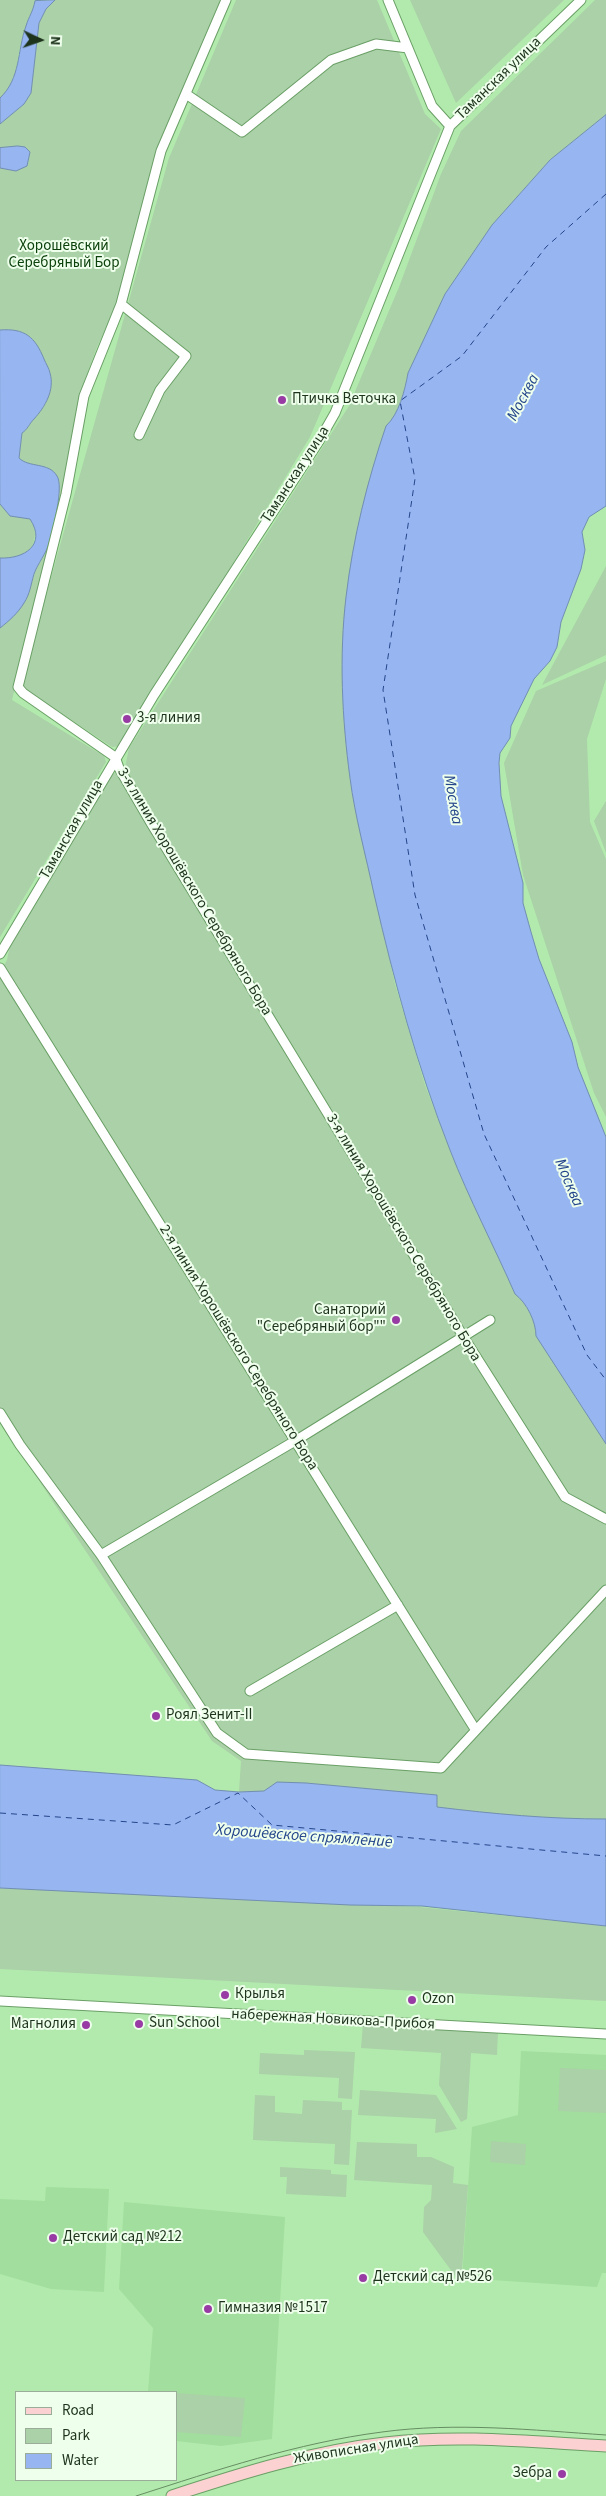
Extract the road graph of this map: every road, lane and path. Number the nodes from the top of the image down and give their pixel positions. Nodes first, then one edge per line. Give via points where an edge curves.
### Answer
1 (226, 0) edge
2 (388, 0) edge
3 (581, 0) edge
4 (408, 48) junction
5 (186, 94) junction
6 (450, 126) junction
7 (122, 304) junction
8 (140, 435) dead end
9 (115, 757) junction
10 (0, 954) edge
11 (0, 968) edge
12 (490, 1320) dead end
13 (463, 1336) junction
14 (0, 1413) edge
15 (295, 1441) junction
16 (606, 1519) edge
17 (101, 1555) junction
18 (606, 1590) edge
19 (398, 1605) junction
20 (250, 1691) dead end
21 (475, 1729) junction
22 (0, 2001) edge
23 (606, 2034) edge
24 (606, 2446) edge
25 (172, 2496) edge

1 - 5 street, 3-я линия Хорошёвского Серебряного Бора
2 - 4 street
3 - 6 street, Таманская улица
4 - 5 street via 376,44 331,60 242,132
4 - 6 street via 432,106
5 - 7 street, 3-я линия Хорошёвского Серебряного Бора via 161,151
6 - 9 street, Таманская улица via 335,413
7 - 8 street via 186,356 160,390
7 - 9 street, 3-я линия Хорошёвского Серебряного Бора via 97,360 80,412 66,494 18,687 23,694
9 - 10 street, Таманская улица
9 - 13 street, 3-я линия Хорошёвского Серебряного Бора via 151,823
11 - 15 street, 2-я линия Хорошёвского Серебряного Бора
12 - 13 street
13 - 15 street
13 - 16 street, 3-я линия Хорошёвского Серебряного Бора via 565,1497
14 - 17 street
15 - 17 street
15 - 19 street, 2-я линия Хорошёвского Серебряного Бора
17 - 21 street via 217,1733 246,1754 441,1768
18 - 21 street
19 - 20 street
19 - 21 street, 2-я линия Хорошёвского Серебряного Бора
22 - 23 street, набережная Новикова-Прибоя
24 - 25 street, Живописная улица via 451,2438 385,2443 296,2458

